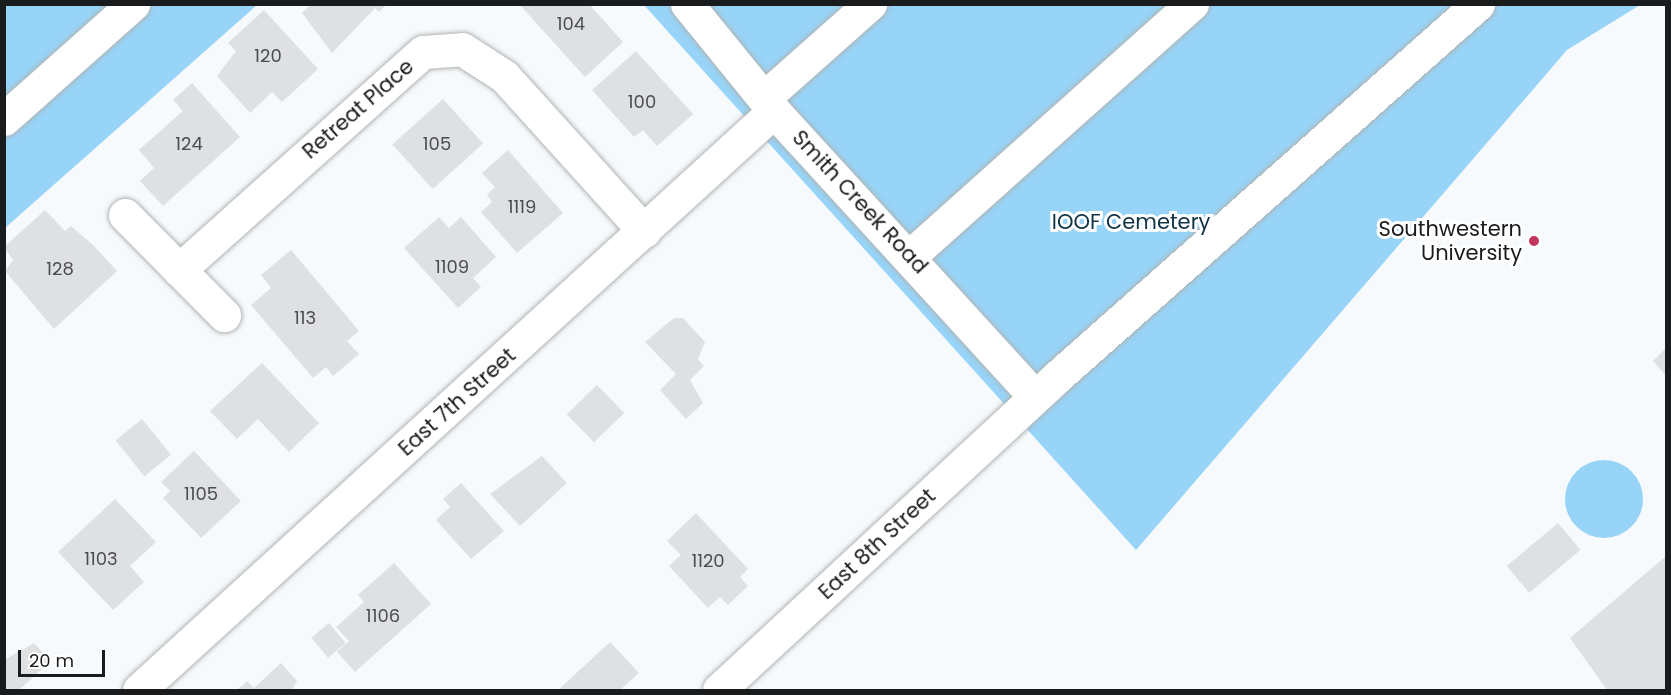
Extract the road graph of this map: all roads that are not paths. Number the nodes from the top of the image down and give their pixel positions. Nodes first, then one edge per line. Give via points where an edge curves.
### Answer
1 (133, 4) edge
2 (687, 4) edge
3 (870, 4) edge
4 (1192, 4) edge
5 (1478, 4) edge
6 (769, 105) junction
7 (4, 119) edge
8 (125, 215) dead end
9 (644, 231) junction
10 (911, 255) junction
11 (179, 270) junction
12 (224, 315) dead end
13 (1035, 397) junction
14 (139, 690) edge
15 (719, 690) edge

1 - 7 street
2 - 6 street, Smith Creek Road
3 - 6 street, East 7th Street
4 - 10 street
5 - 13 street, East 8th Street
6 - 9 street, East 7th Street
6 - 10 street, Smith Creek Road
8 - 11 street
9 - 11 street, Retreat Place via 504,76 462,49 423,52
9 - 14 street, East 7th Street
10 - 13 street, Smith Creek Road
11 - 12 street
13 - 15 street, East 8th Street

